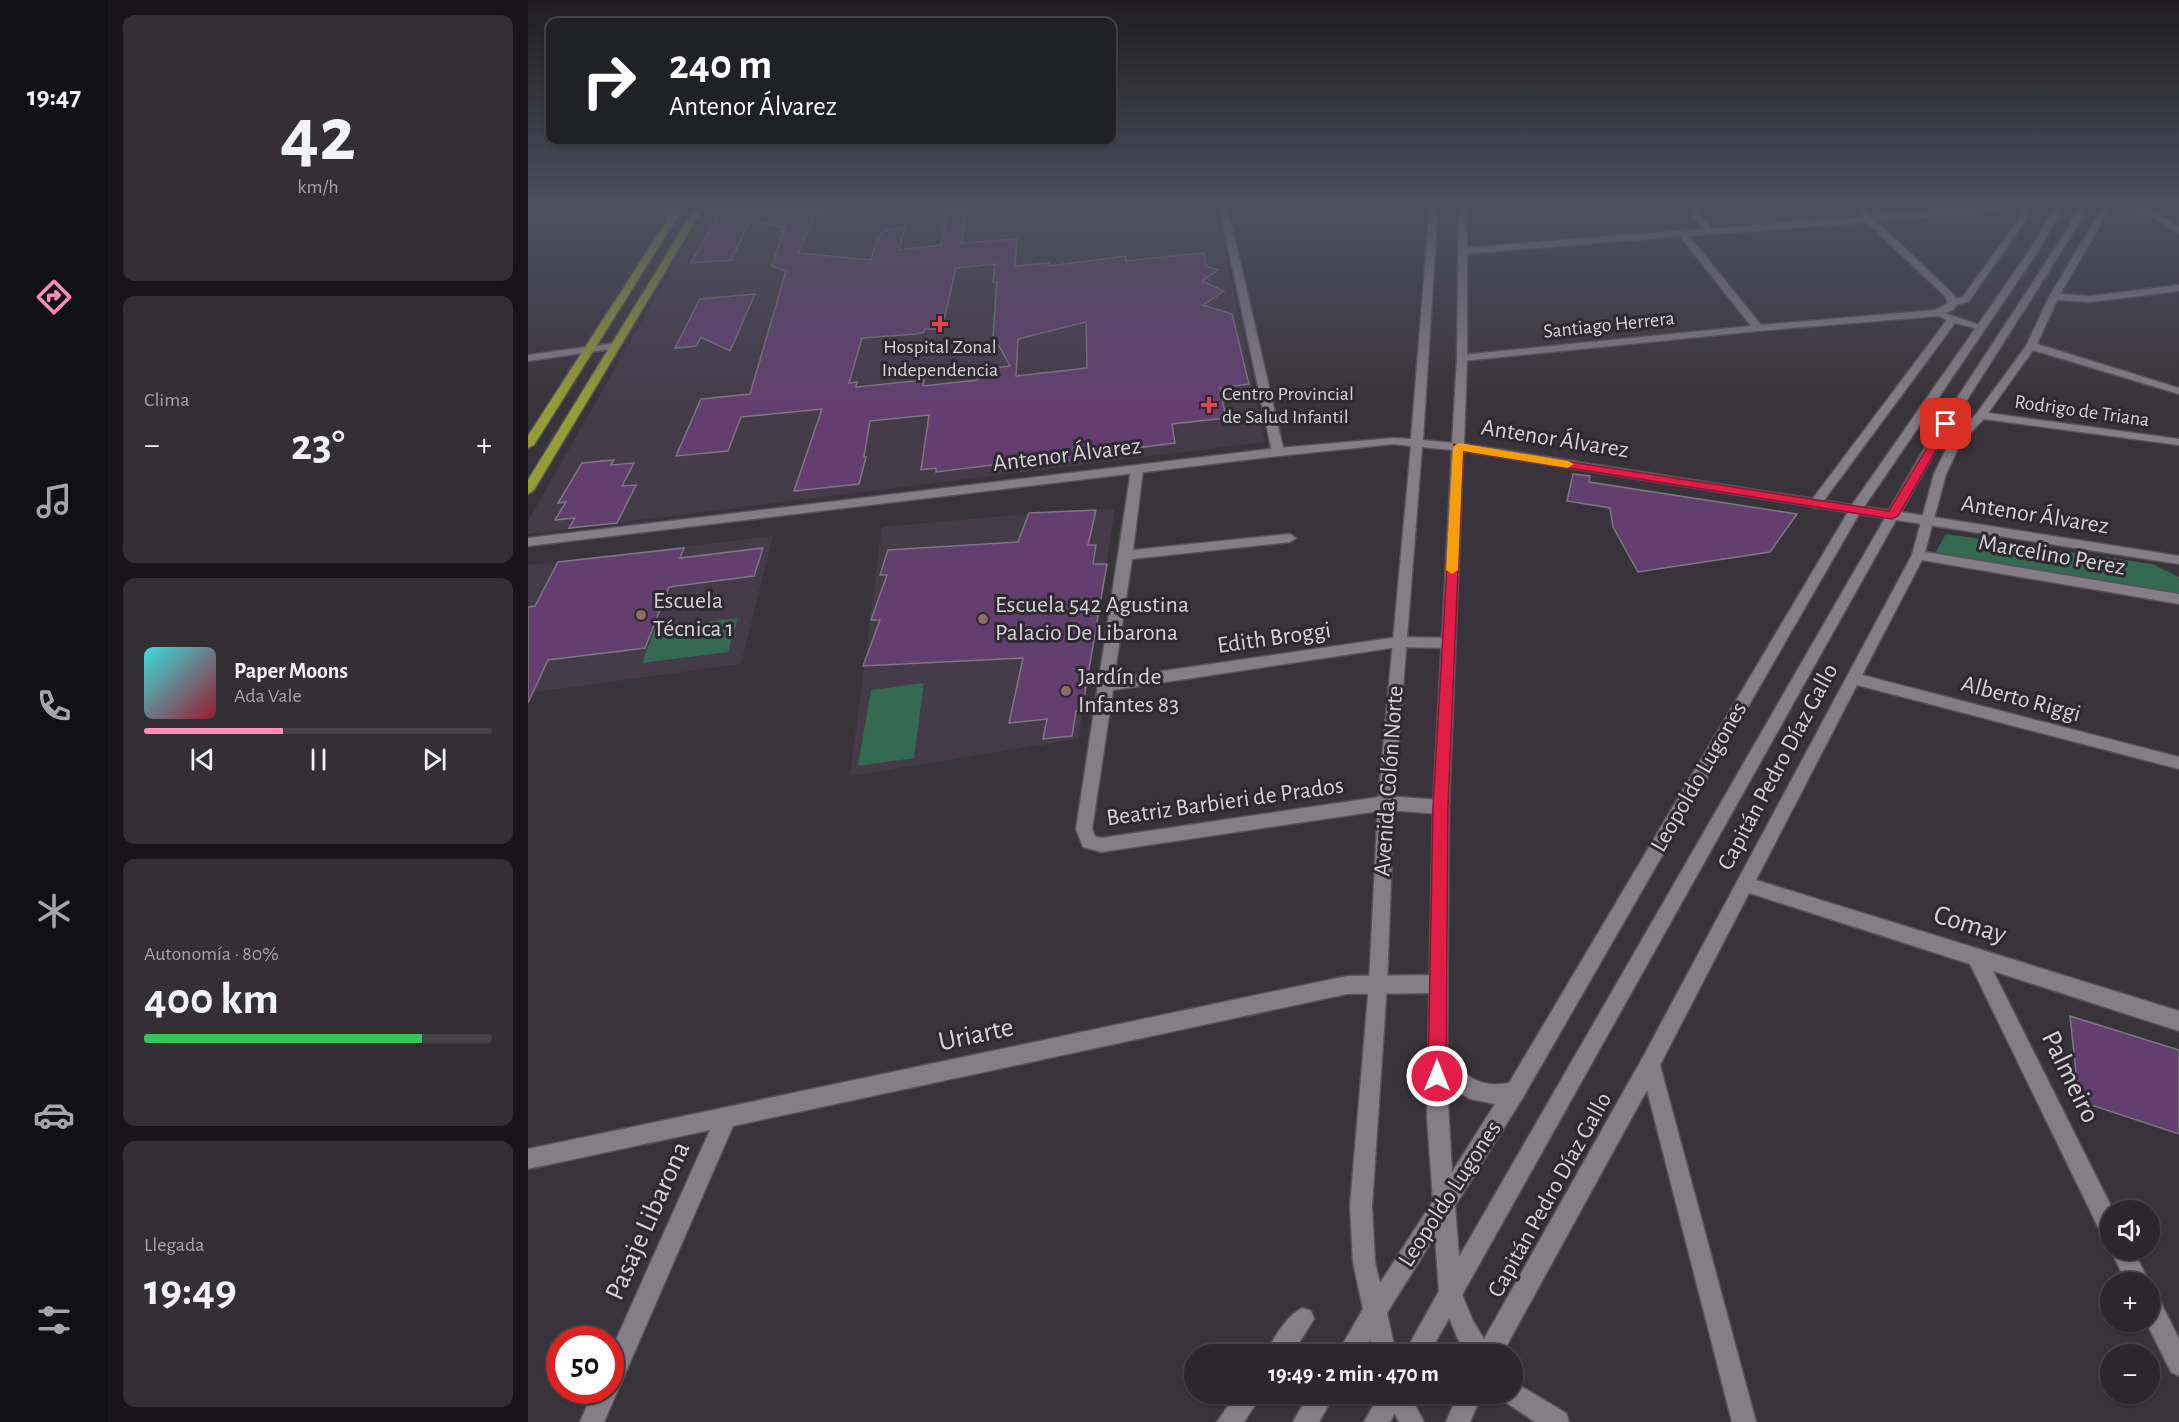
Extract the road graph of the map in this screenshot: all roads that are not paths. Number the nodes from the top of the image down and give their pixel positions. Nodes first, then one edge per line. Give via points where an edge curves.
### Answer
1 (639, 271) edge
2 (661, 271) edge
3 (1238, 271) edge
4 (1429, 271) edge
5 (1464, 271) edge
6 (1713, 271) edge
7 (1924, 271) edge
8 (1986, 271) edge
9 (2019, 271) edge
10 (2045, 271) edge
11 (2069, 271) edge
12 (2179, 288) edge
13 (2054, 297) junction
14 (1953, 303) junction
15 (1938, 314) junction
16 (1953, 319) junction
17 (1758, 328) junction
18 (1978, 328) junction
19 (615, 346) junction
20 (2031, 346) junction
21 (589, 349) junction
22 (528, 358) edge
23 (1462, 358) junction
24 (2179, 391) edge
25 (1981, 415) junction
26 (1417, 441) junction
27 (2179, 442) edge
28 (528, 445) edge
29 (1458, 447) junction
30 (1278, 452) junction
31 (1137, 470) junction
32 (528, 490) edge
33 (1815, 504) junction
34 (1855, 510) junction
35 (1892, 516) junction
36 (1928, 521) junction
37 (1290, 538) dead end
38 (528, 542) edge
39 (1126, 555) junction
40 (1918, 555) junction
41 (2179, 560) edge
42 (2179, 599) edge
43 (1398, 642) junction
44 (1449, 643) junction
45 (1851, 678) junction
46 (1106, 685) junction
47 (2179, 763) edge
48 (1386, 803) junction
49 (1441, 807) junction
50 (1744, 884) junction
51 (1975, 955) junction
52 (1378, 984) junction
53 (1438, 984) junction
54 (2179, 1021) edge
55 (1437, 1056) junction
56 (1650, 1064) junction
57 (1515, 1092) junction
58 (726, 1119) junction
59 (528, 1159) edge
60 (1443, 1204) junction
61 (2100, 1207) edge
62 (1450, 1295) junction
63 (1374, 1312) junction
64 (1304, 1318) dead end
65 (2160, 1325) edge
66 (1285, 1344) edge
67 (1354, 1344) edge
68 (1382, 1344) edge
69 (1422, 1344) edge
70 (1474, 1344) edge
71 (1495, 1344) edge
72 (624, 1348) edge
73 (2179, 1364) edge
74 (1523, 1400) edge
75 (600, 1404) edge
76 (1242, 1404) edge
77 (1317, 1404) edge
78 (1388, 1404) edge
79 (1400, 1404) edge
80 (1466, 1404) edge
81 (592, 1422) edge
82 (1229, 1422) edge
83 (1305, 1422) edge
84 (1376, 1422) edge
85 (1412, 1422) edge
86 (1458, 1422) edge
87 (1557, 1422) edge
88 (1744, 1422) edge

1 - 21 main road
2 - 19 main road
3 - 30 street
4 - 26 street, Avenida Colón Norte
5 - 23 street
6 - 17 street
7 - 14 street
8 - 14 street via 1966,299
9 - 18 street, Leopoldo Lugones
10 - 35 street, Leopoldo Lugones via 1933,444
11 - 13 street, Capitán Pedro Díaz Gallo
12 - 13 street via 2091,298
13 - 20 street, Capitán Pedro Díaz Gallo
14 - 15 street
15 - 16 street
15 - 17 street, Santiago Herrera
16 - 18 street
16 - 33 street
17 - 23 street, Santiago Herrera
18 - 34 street, Leopoldo Lugones
19 - 21 street
19 - 32 main road
20 - 24 street
20 - 25 street, Capitán Pedro Díaz Gallo
21 - 22 street
21 - 28 main road
23 - 29 street
25 - 27 street, Rodrigo de Triana
25 - 36 street, Capitán Pedro Díaz Gallo via 1956,441 1940,474
26 - 29 street, Antenor Álvarez
26 - 30 street, Antenor Álvarez
26 - 43 street, Avenida Colón Norte
29 - 33 street, Antenor Álvarez
29 - 44 street
30 - 31 street, Antenor Álvarez
31 - 38 street, Antenor Álvarez
31 - 39 street
33 - 34 street, Antenor Álvarez
34 - 35 street, Antenor Álvarez
34 - 57 street, Leopoldo Lugones
35 - 36 street, Antenor Álvarez
35 - 62 street, Leopoldo Lugones
36 - 40 street, Capitán Pedro Díaz Gallo
36 - 41 street, Antenor Álvarez
37 - 39 street
39 - 46 street
40 - 42 street, Marcelino Perez
40 - 45 street, Capitán Pedro Díaz Gallo
43 - 44 street, Edith Broggi
43 - 46 street, Edith Broggi
43 - 48 street, Avenida Colón Norte
44 - 49 street
45 - 47 street, Alberto Riggi
45 - 50 street, Capitán Pedro Díaz Gallo
46 - 48 street, Beatriz Barbieri de Prados via 1084,829 1089,842 1101,845
48 - 49 street, Beatriz Barbieri de Prados
48 - 52 street, Avenida Colón Norte
49 - 53 street
50 - 51 street, Comay
50 - 56 street, Capitán Pedro Díaz Gallo
51 - 54 street, Comay
51 - 61 street, Palmeiro
52 - 53 street, Uriarte
52 - 58 street, Uriarte via 1347,985
52 - 63 street, Avenida Colón Norte via 1361,1206 1364,1262
53 - 55 street
55 - 57 street via 1454,1079 1479,1094
55 - 60 street
56 - 71 street, Capitán Pedro Díaz Gallo
56 - 88 street
57 - 60 street, Leopoldo Lugones
58 - 59 street, Uriarte
58 - 72 street, Pasaje Libarona
60 - 62 street
60 - 63 street, Leopoldo Lugones
62 - 69 street, Leopoldo Lugones
62 - 70 street
63 - 67 street, Leopoldo Lugones
63 - 68 street, Avenida Colón Norte
64 - 66 street
65 - 73 street
74 - 87 street
75 - 81 street
76 - 82 street
77 - 83 street
78 - 84 street
79 - 85 street
80 - 86 street

